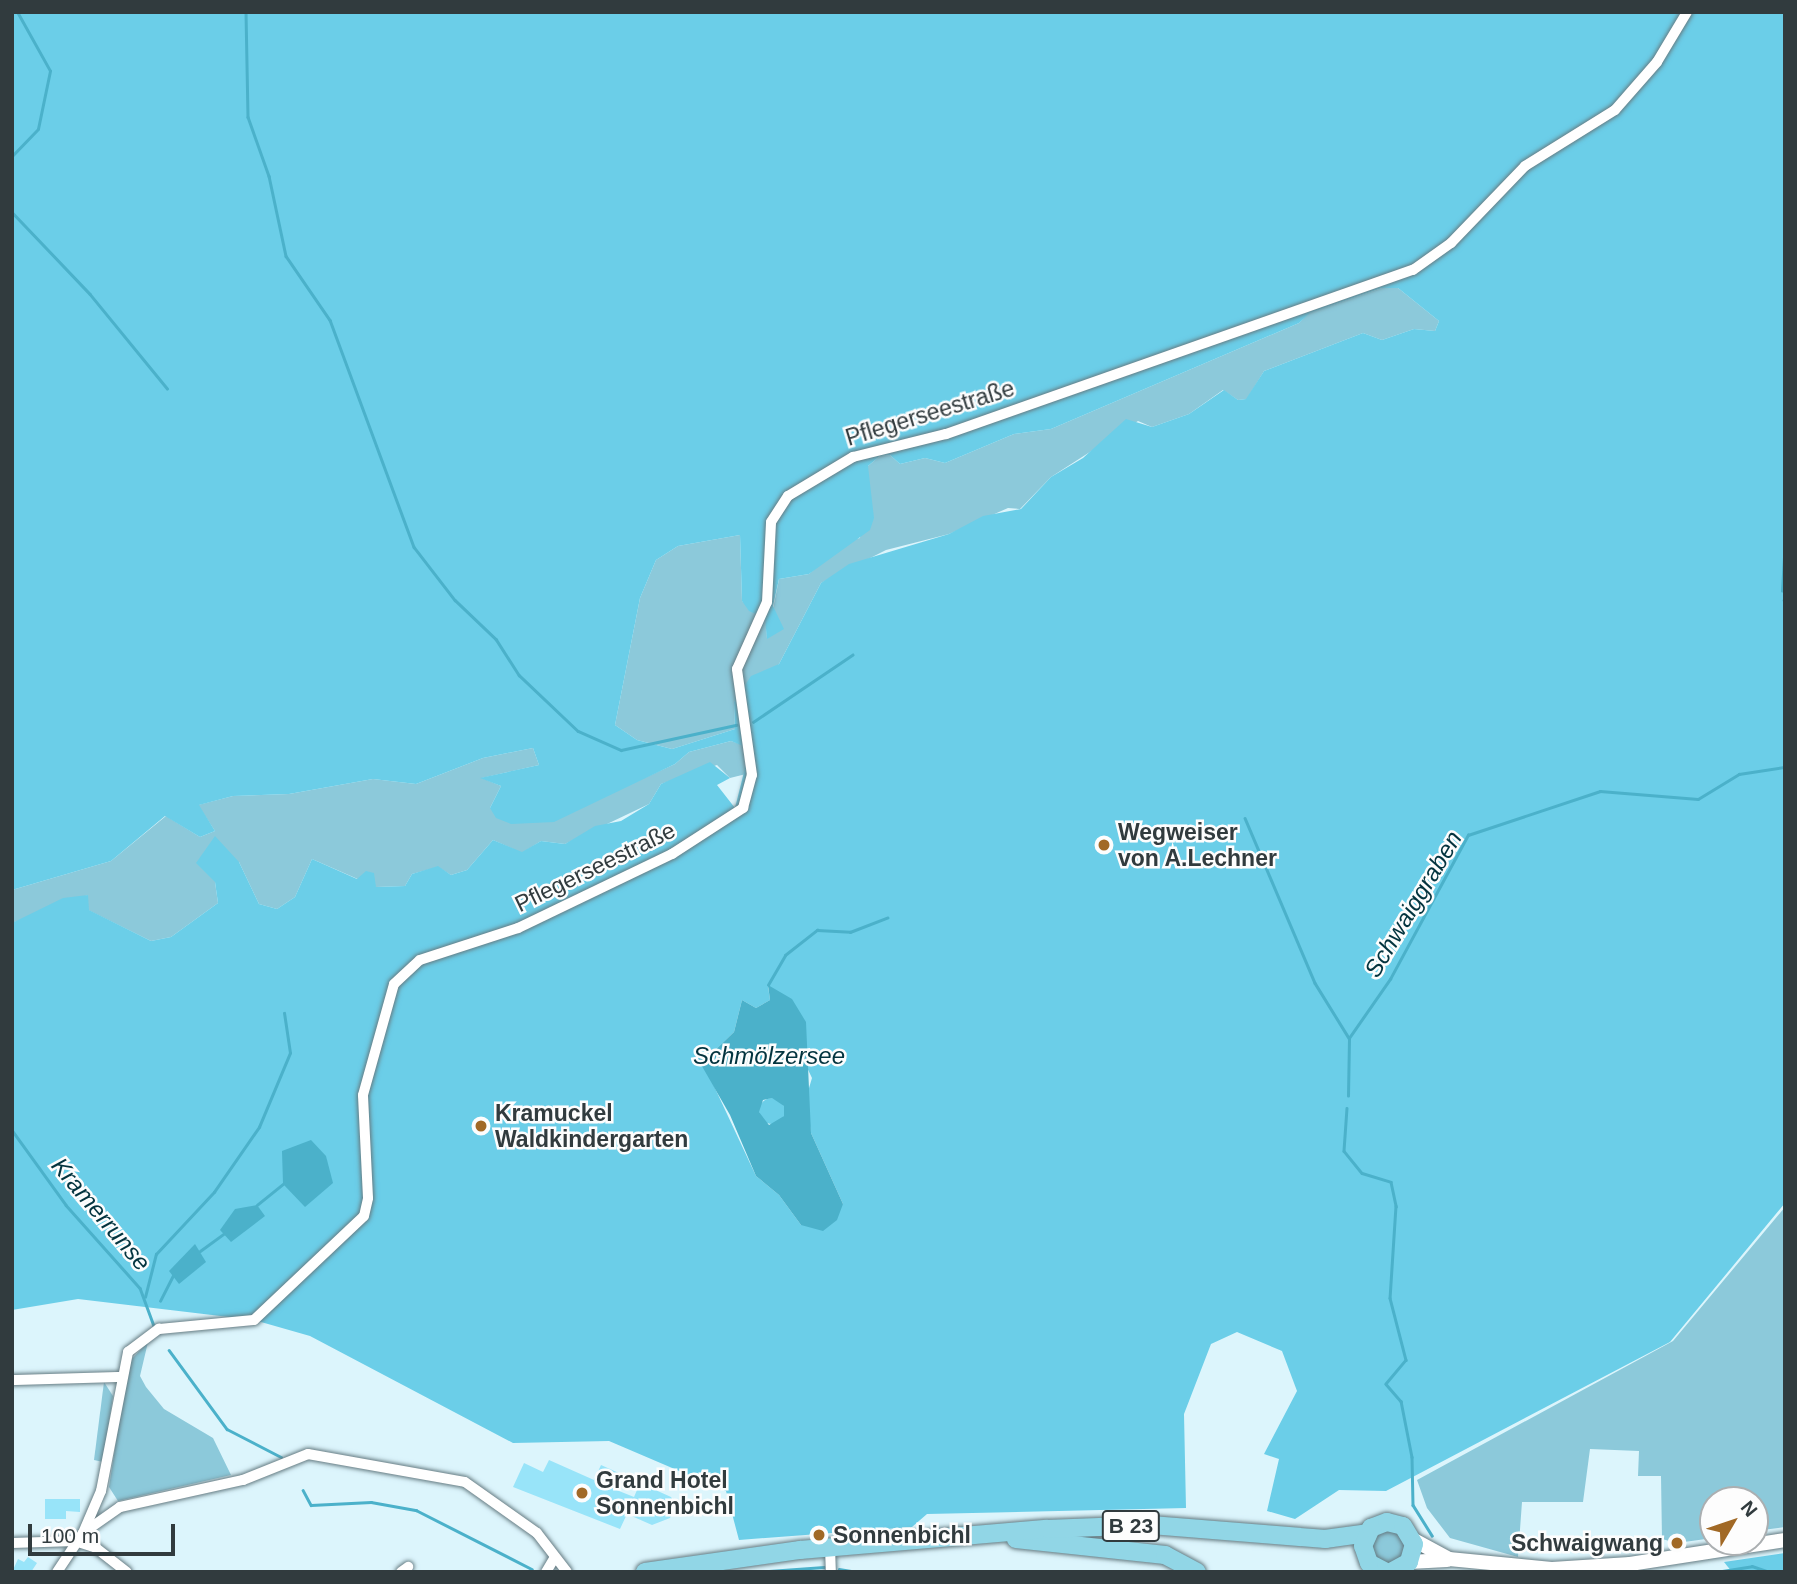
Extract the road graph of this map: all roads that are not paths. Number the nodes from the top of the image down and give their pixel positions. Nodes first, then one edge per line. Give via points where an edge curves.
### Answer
1 (1687, 12) edge
2 (121, 1377) junction
3 (12, 1380) edge
4 (101, 1491) junction
5 (120, 1507) junction
6 (1368, 1533) junction
7 (985, 1535) junction
8 (79, 1537) junction
9 (1325, 1539) junction
10 (1412, 1539) junction
11 (1785, 1541) edge
12 (12, 1543) edge
13 (830, 1547) junction
14 (555, 1557) junction
15 (1448, 1559) junction
16 (1386, 1568) edge
17 (57, 1572) edge
18 (127, 1572) edge
19 (546, 1572) edge
20 (567, 1572) edge
21 (645, 1572) edge
22 (831, 1572) edge
23 (1197, 1572) edge

1 - 2 street, Pflegerseestraße via 1657,62 1615,110 1525,166 1451,243 1413,270 946,434 874,450 802,484 771,522 767,601 737,669 752,775 743,808 696,840 554,911 420,960 394,984 363,1096 368,1198 363,1216 254,1320 153,1331 128,1352
2 - 3 street
2 - 4 street
4 - 5 street
4 - 8 street
5 - 8 street
5 - 14 street via 243,1480 308,1454 332,1455 466,1482 537,1533
6 - 9 main road, B 23
6 - 10 main road via 1392,1522
6 - 16 main road
7 - 9 main road, B 23 via 1151,1525
7 - 13 main road, B 23
7 - 23 main road, B 23 via 1165,1555
8 - 12 street
8 - 17 street
8 - 18 street
9 - 16 main road, B 23
10 - 15 street
10 - 16 main road
11 - 15 street via 1587,1568
13 - 21 main road, B 23
13 - 22 street
14 - 19 street
14 - 20 street
15 - 16 street

